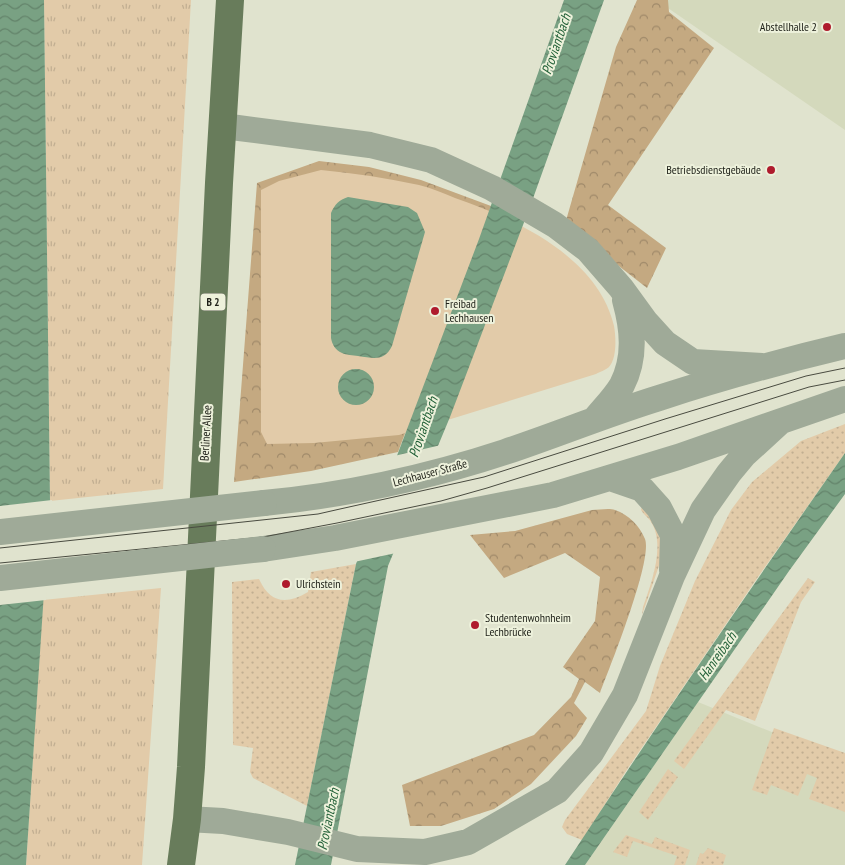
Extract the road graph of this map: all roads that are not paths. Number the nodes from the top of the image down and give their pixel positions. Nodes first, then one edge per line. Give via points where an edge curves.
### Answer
1 (230, 0) edge
2 (223, 126) junction
3 (621, 288) junction
4 (845, 346) edge
5 (762, 366) junction
6 (845, 399) edge
7 (595, 419) junction
8 (779, 423) junction
9 (610, 478) junction
10 (0, 532) edge
11 (672, 576) junction
12 (0, 578) edge
13 (187, 819) junction
14 (181, 865) edge

1 - 2 main road, Berliner Allee / B 2
2 - 3 street via 370,146 431,160 492,188 555,225 588,250
2 - 13 main road, Berliner Allee / B 2
3 - 5 street via 665,343 693,362
3 - 7 street via 632,327 632,352 621,386
4 - 5 street, Lechhauser Straße
5 - 7 street, Lechhauser Straße
6 - 8 street
7 - 10 street, Lechhauser Straße, bridge via 446,470 343,493
8 - 9 street
8 - 11 street via 728,473 703,510
9 - 11 street via 642,489 659,508 672,535
9 - 12 street, bridge via 553,495 335,538
11 - 13 street via 625,695 591,753 557,790 468,842 425,852 357,849 288,832 223,821
13 - 14 main road, Berliner Allee / B 2

